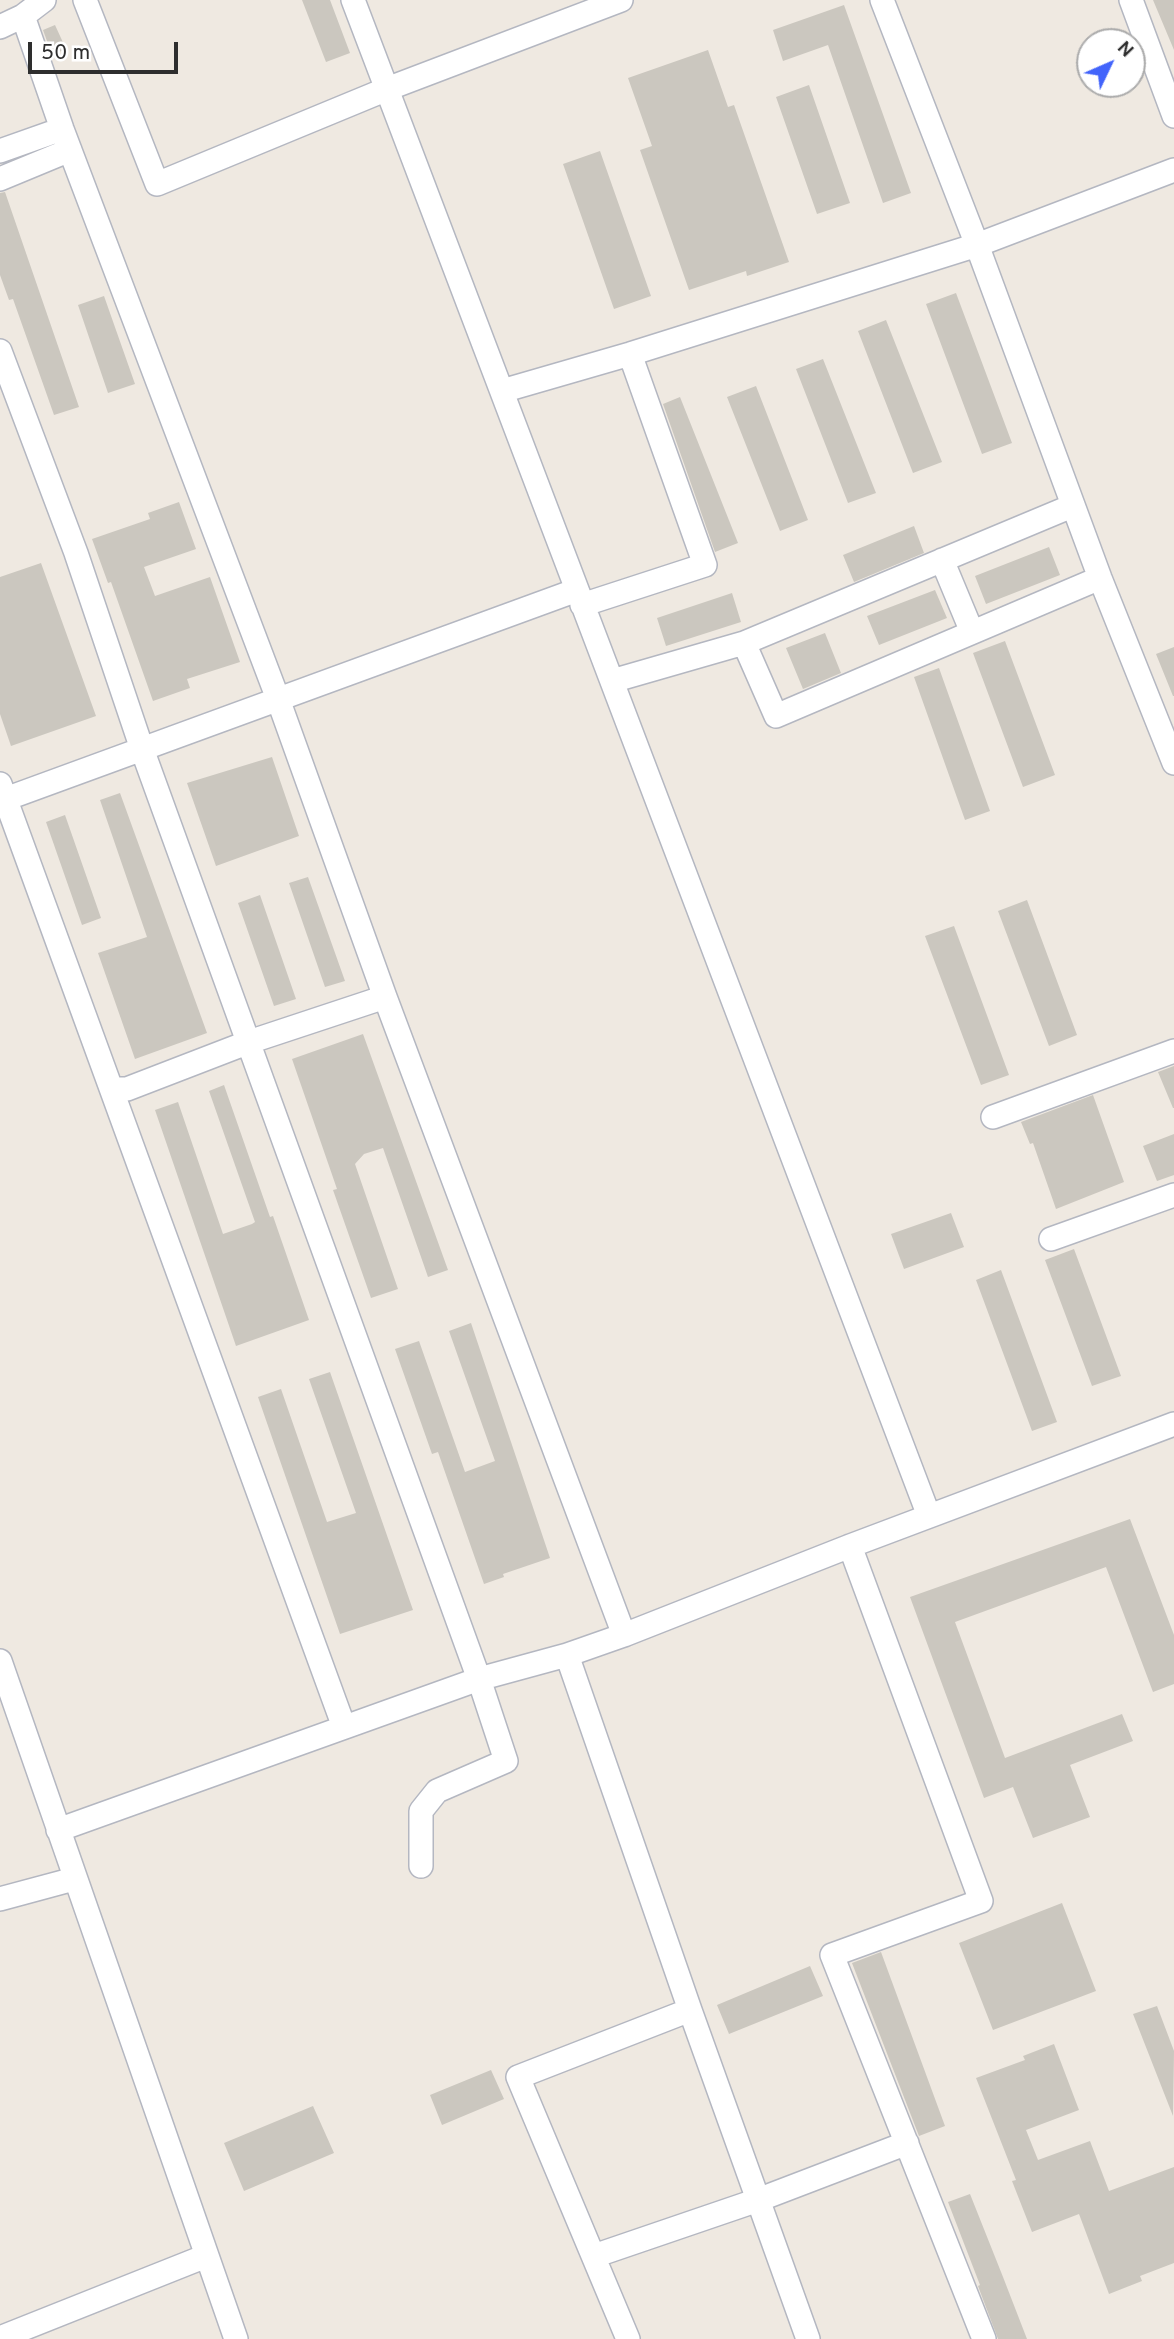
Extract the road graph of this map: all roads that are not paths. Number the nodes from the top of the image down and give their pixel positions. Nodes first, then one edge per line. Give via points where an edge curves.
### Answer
1 (44, 0) edge
2 (85, 0) edge
3 (353, 0) edge
4 (621, 0) edge
5 (882, 0) edge
6 (1131, 0) edge
7 (23, 16) junction
8 (0, 27) edge
9 (1169, 87) edge
10 (387, 89) junction
11 (1174, 116) edge
12 (66, 139) junction
13 (0, 151) edge
14 (1174, 170) edge
15 (0, 179) edge
16 (977, 246) junction
17 (0, 351) edge
18 (630, 354) junction
19 (502, 391) junction
20 (1072, 506) junction
21 (942, 561) junction
22 (1100, 578) junction
23 (580, 597) junction
24 (972, 632) junction
25 (744, 643) junction
26 (612, 681) junction
27 (278, 699) junction
28 (142, 749) junction
29 (1174, 763) edge
30 (2, 795) edge
31 (385, 997) junction
32 (249, 1042) junction
33 (1174, 1051) edge
34 (112, 1089) junction
35 (993, 1117) dead end
36 (1174, 1195) edge
37 (1051, 1239) dead end
38 (1174, 1424) edge
39 (929, 1516) junction
40 (850, 1546) junction
41 (624, 1635) junction
42 (567, 1655) junction
43 (0, 1661) edge
44 (479, 1679) junction
45 (344, 1727) junction
46 (58, 1830) junction
47 (421, 1866) dead end
48 (74, 1879) junction
49 (0, 1899) edge
50 (690, 2010) junction
51 (907, 2143) junction
52 (758, 2200) junction
53 (206, 2256) junction
54 (594, 2256) junction
55 (0, 2338) edge
56 (236, 2339) edge
57 (628, 2339) edge
58 (808, 2339) edge
59 (984, 2339) edge

1 - 7 street
2 - 10 street via 157,184
3 - 10 street
4 - 10 street
5 - 16 street
6 - 9 street
7 - 8 street
7 - 12 street
9 - 11 street
10 - 19 street
12 - 13 street
12 - 15 street
12 - 27 street
14 - 16 street
16 - 18 street
16 - 20 street
17 - 28 street via 76,553
18 - 19 street
18 - 23 street via 705,565
19 - 23 street
20 - 21 street
20 - 22 street
21 - 24 street
21 - 25 street
22 - 24 street
22 - 29 street
23 - 26 street
23 - 27 street
24 - 25 street via 776,716
25 - 26 street
26 - 39 street
27 - 28 street
27 - 31 street
28 - 30 street
28 - 32 street
30 - 34 street
31 - 32 street
31 - 41 street
32 - 34 street via 127,1089
32 - 44 street
33 - 35 street
34 - 45 street
36 - 37 street
38 - 39 street
39 - 40 street
40 - 41 street
40 - 51 street via 981,1900 832,1955
41 - 42 street
42 - 44 street
42 - 50 street
43 - 46 street
44 - 45 street
44 - 47 street via 506,1761 437,1791 421,1811
45 - 46 street
46 - 48 street
48 - 49 street
48 - 53 street
50 - 52 street
50 - 54 street via 518,2077
51 - 52 street
51 - 59 street
52 - 54 street
52 - 58 street
53 - 55 street
53 - 56 street
54 - 57 street

